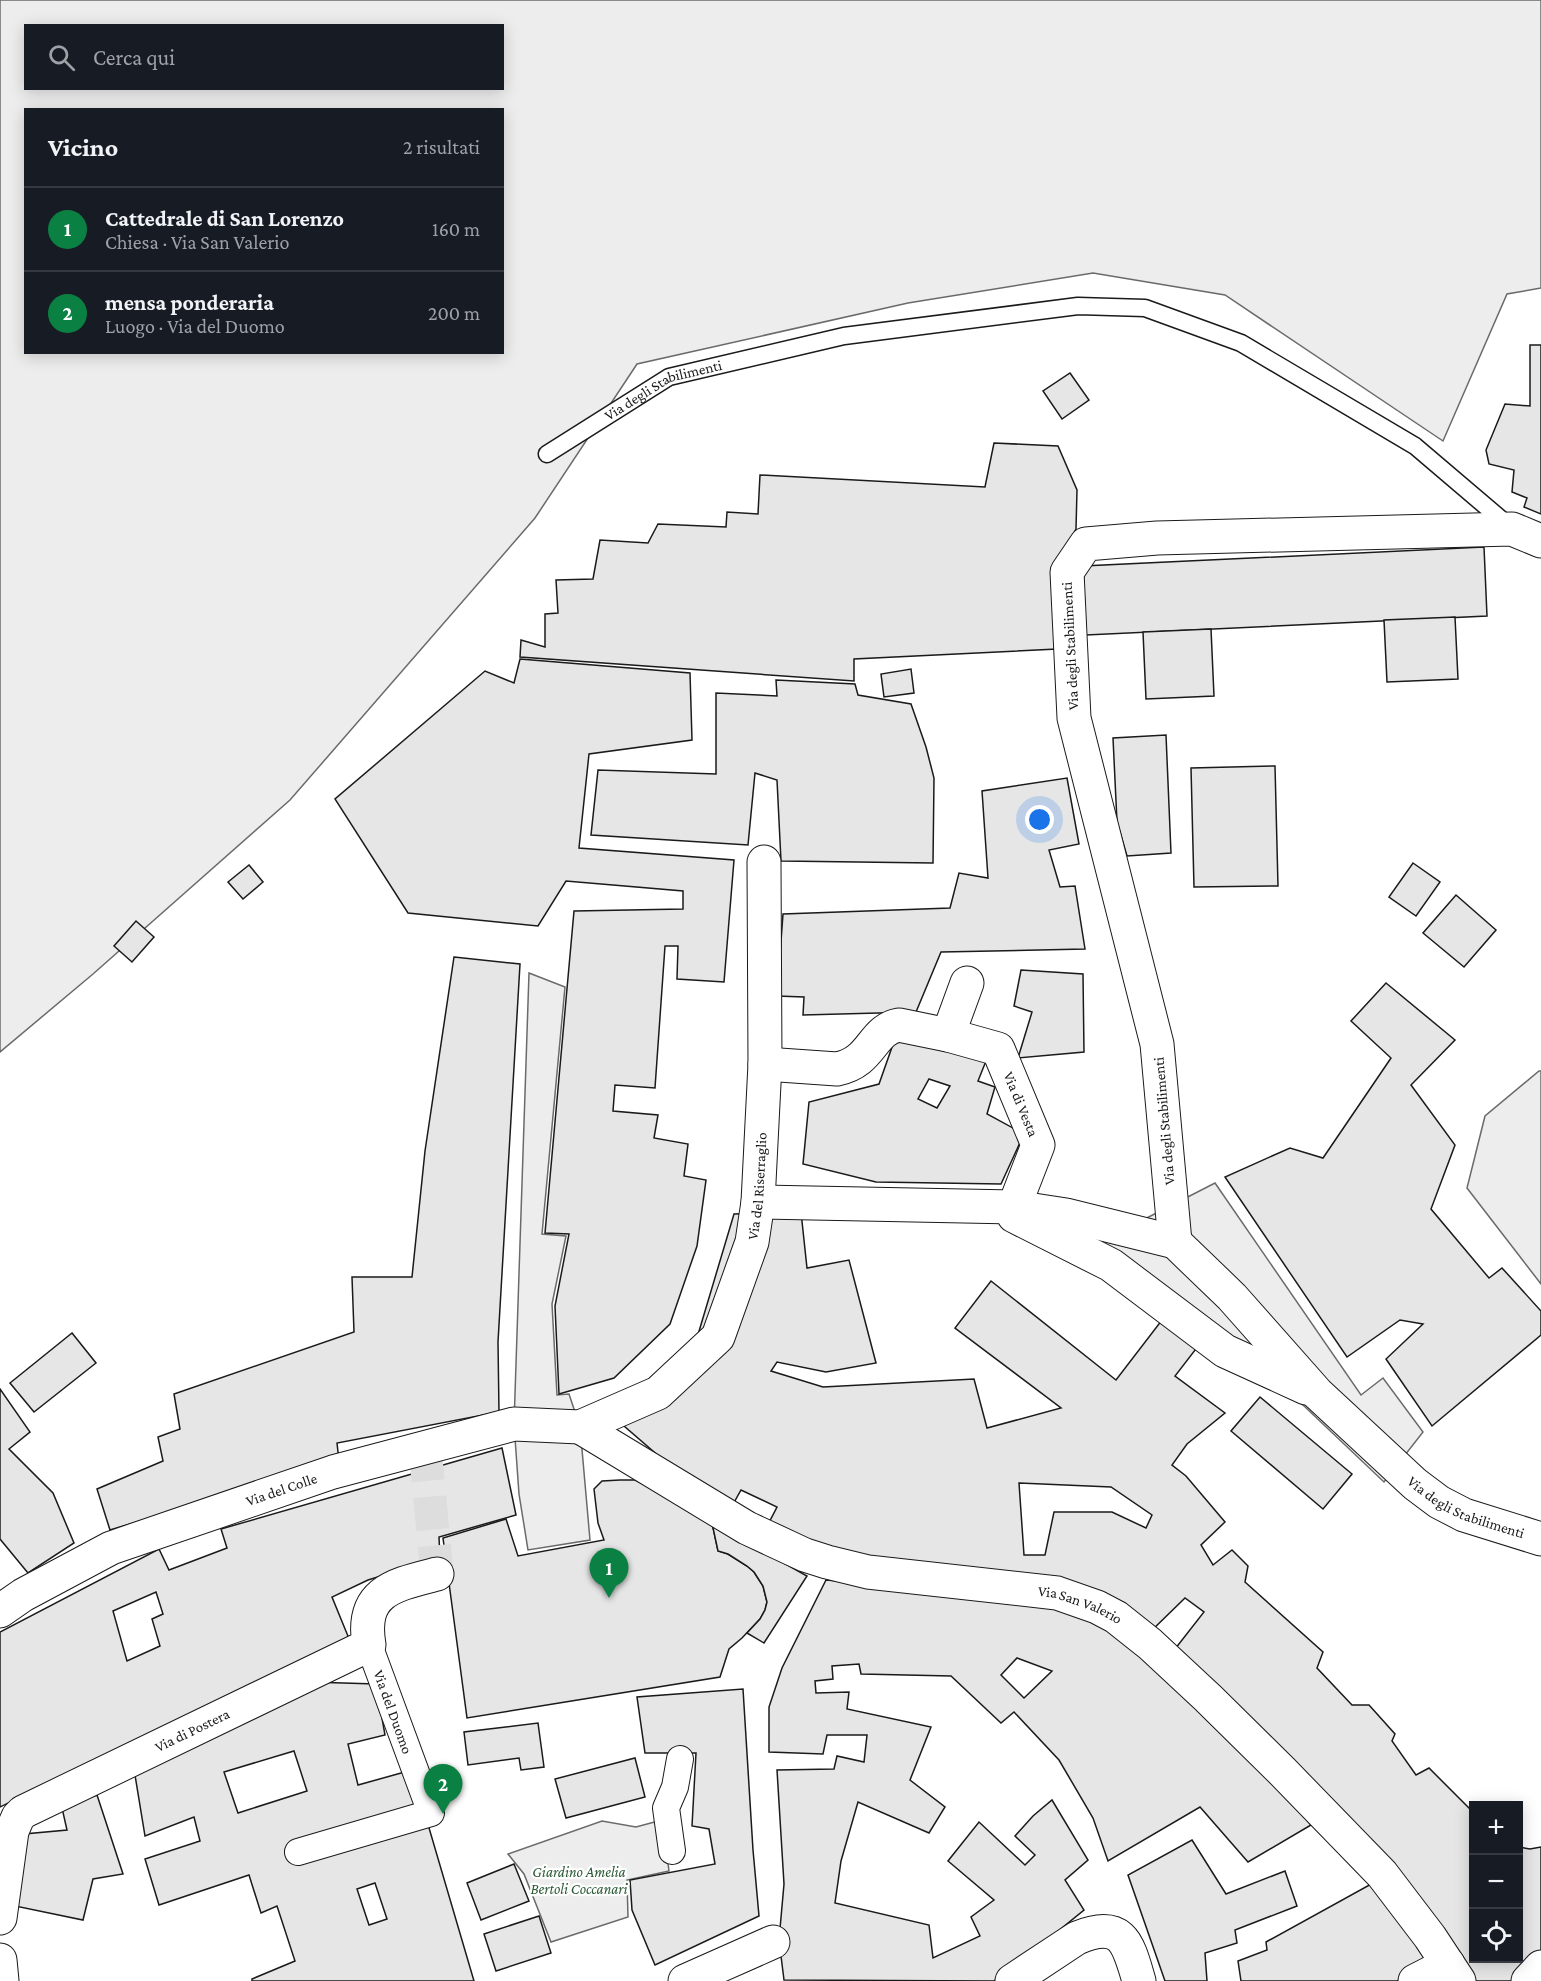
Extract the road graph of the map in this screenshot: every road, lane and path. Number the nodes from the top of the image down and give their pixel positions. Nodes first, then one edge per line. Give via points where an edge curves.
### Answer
1 (547, 454) dead end
2 (1527, 535) edge
3 (764, 862) dead end
4 (967, 983) dead end
5 (948, 1035) junction
6 (765, 1064) junction
7 (758, 1202) junction
8 (1003, 1206) junction
9 (1175, 1242) junction
10 (1317, 1393) junction
11 (580, 1427) junction
12 (1541, 1539) edge
13 (437, 1574) dead end
14 (0, 1611) edge
15 (369, 1645) junction
16 (680, 1759) dead end
17 (672, 1851) dead end
18 (298, 1852) dead end
19 (0, 1918) edge
20 (772, 1942) dead end
21 (0, 1960) edge
22 (1454, 1972) edge
23 (2, 1981) edge
24 (684, 1981) edge
25 (1012, 1981) edge
26 (1139, 1981) edge
27 (1415, 1981) edge

1 - 2 lane, Via degli Stabilimenti via 669,377 844,336 1078,306 1145,308 1241,343 1405,440
2 - 9 street, Via degli Stabilimenti via 1157,538 1086,544 1067,572 1074,718 1157,1044
3 - 6 street, Via del Riserraglio
4 - 5 street
5 - 6 street, Via di Vesta via 899,1024 882,1033 866,1054 845,1067
5 - 8 street, Via di Vesta via 998,1049 1038,1145
6 - 7 street, Via del Riserraglio
7 - 8 street
7 - 11 street, Via del Riserraglio via 752,1242 718,1337 658,1393
8 - 9 street via 1066,1215
8 - 10 street via 1111,1265 1225,1351
9 - 10 street via 1232,1297
10 - 12 street, Via degli Stabilimenti via 1439,1502 1464,1515
11 - 14 street, Via del Colle via 514,1424 333,1472 111,1548
11 - 22 street, Via San Valerio via 747,1528 805,1555 868,1572 1058,1593 1116,1617 1208,1698 1349,1839 1397,1893
13 - 15 street via 403,1583 381,1595 368,1617
15 - 18 street, Via del Duomo via 431,1813
15 - 19 street, Via di Postera via 30,1808 18,1817 12,1831
16 - 17 street via 666,1808
20 - 24 street
21 - 23 street
22 - 27 street
25 - 26 street via 1077,1938 1103,1931 1113,1933 1127,1944

